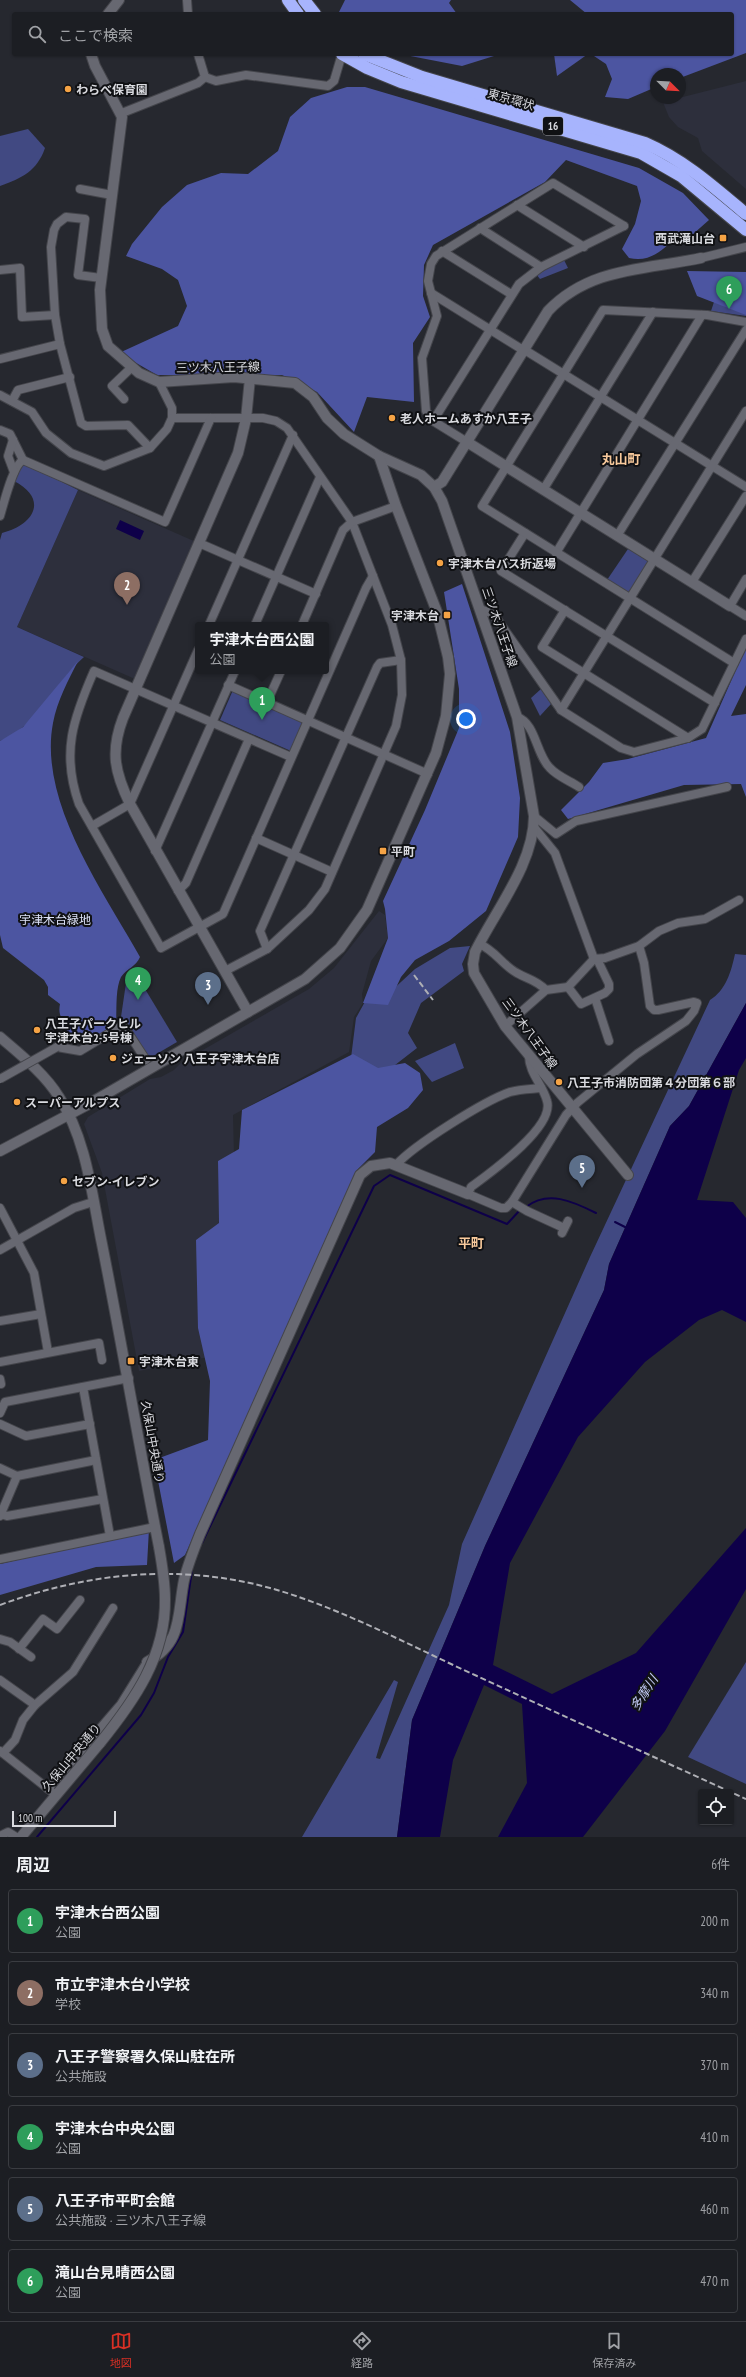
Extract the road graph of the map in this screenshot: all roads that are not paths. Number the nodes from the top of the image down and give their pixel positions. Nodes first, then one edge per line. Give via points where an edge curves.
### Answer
1 (119, 0) edge
2 (187, 0) edge
3 (288, 0) edge
4 (304, 0) edge
5 (110, 12) edge
6 (188, 12) edge
7 (297, 12) edge
8 (313, 12) edge
9 (92, 56) edge
10 (199, 56) edge
11 (341, 56) edge
12 (346, 56) edge
13 (369, 56) edge
14 (206, 77) junction
15 (122, 113) junction
16 (80, 189) dead end
17 (112, 196) junction
18 (517, 205) junction
19 (746, 214) edge
20 (480, 228) junction
21 (746, 230) edge
22 (584, 247) junction
23 (746, 247) edge
24 (442, 251) junction
25 (702, 258) joint
26 (541, 267) junction
27 (0, 270) edge
28 (101, 278) junction
29 (431, 293) junction
30 (511, 294) junction
31 (653, 312) junction
32 (55, 315) junction
33 (702, 315) junction
34 (746, 322) edge
35 (489, 329) junction
36 (746, 330) edge
37 (60, 344) junction
38 (526, 351) junction
39 (0, 360) edge
40 (132, 367) junction
41 (562, 374) junction
42 (70, 377) junction
43 (250, 378) junction
44 (159, 382) junction
45 (0, 395) edge
46 (601, 397) junction
47 (12, 400) junction
48 (124, 400) dead end
49 (746, 411) edge
50 (172, 418) junction
51 (211, 418) junction
52 (246, 419) junction
53 (433, 421) junction
54 (637, 421) junction
55 (0, 430) edge
56 (293, 435) junction
57 (13, 440) junction
58 (467, 442) junction
59 (676, 442) junction
60 (150, 448) junction
61 (379, 456) junction
62 (23, 460) junction
63 (506, 467) junction
64 (711, 467) junction
65 (14, 472) junction
66 (320, 477) junction
67 (434, 487) junction
68 (746, 487) edge
69 (543, 490) junction
70 (746, 496) edge
71 (396, 506) junction
72 (581, 513) junction
73 (0, 516) edge
74 (352, 522) junction
75 (525, 533) junction
76 (618, 536) junction
77 (199, 543) junction
78 (556, 553) junction
79 (655, 559) junction
80 (237, 560) junction
81 (374, 576) junction
82 (276, 577) junction
83 (746, 579) edge
84 (692, 582) junction
85 (316, 594) junction
86 (631, 599) junction
87 (730, 606) junction
88 (480, 609) junction
89 (565, 610) junction
90 (746, 616) edge
91 (210, 622) edge
92 (256, 622) edge
93 (303, 622) edge
94 (608, 636) junction
95 (746, 639) edge
96 (195, 657) edge
97 (401, 660) junction
98 (734, 663) junction
99 (329, 672) edge
100 (233, 674) edge
101 (280, 674) edge
102 (328, 674) edge
103 (584, 674) junction
104 (228, 685) junction
105 (136, 688) junction
106 (267, 702) junction
107 (715, 703) junction
108 (174, 706) junction
109 (562, 710) junction
110 (517, 716) junction
111 (308, 720) junction
112 (211, 723) junction
113 (346, 737) junction
114 (688, 738) junction
115 (249, 739) junction
116 (385, 754) junction
117 (291, 757) junction
118 (428, 774) junction
119 (579, 787) dead end
120 (728, 787) dead end
121 (130, 804) junction
122 (534, 816) junction
123 (92, 826) junction
124 (534, 827) junction
125 (256, 838) junction
126 (155, 851) junction
127 (294, 855) junction
128 (332, 872) junction
129 (178, 891) junction
130 (739, 900) dead end
131 (200, 927) junction
132 (479, 944) junction
133 (639, 946) junction
134 (267, 949) junction
135 (595, 959) junction
136 (225, 970) junction
137 (568, 987) junction
138 (546, 990) junction
139 (595, 998) junction
140 (248, 1012) junction
141 (505, 1026) junction
142 (0, 1037) edge
143 (609, 1041) dead end
144 (529, 1056) junction
145 (146, 1060) dead end
146 (0, 1079) edge
147 (541, 1088) junction
148 (572, 1108) junction
149 (68, 1114) junction
150 (0, 1151) edge
151 (396, 1165) junction
152 (628, 1175) dead end
153 (468, 1194) junction
154 (93, 1202) junction
155 (514, 1203) junction
156 (0, 1208) edge
157 (565, 1227) dead end
158 (18, 1240) junction
159 (0, 1250) edge
160 (41, 1314) junction
161 (0, 1321) edge
162 (48, 1352) junction
163 (102, 1360) dead end
164 (0, 1362) edge
165 (129, 1378) junction
166 (83, 1387) junction
167 (0, 1413) edge
168 (0, 1424) edge
169 (90, 1424) junction
170 (96, 1460) junction
171 (0, 1468) edge
172 (17, 1476) junction
173 (103, 1499) junction
174 (0, 1515) edge
175 (155, 1528) junction
176 (110, 1536) junction
177 (0, 1559) edge
178 (80, 1600) dead end
179 (113, 1608) dead end
180 (0, 1639) edge
181 (19, 1649) junction
182 (31, 1658) dead end
183 (147, 1662) joint
184 (0, 1680) edge
185 (35, 1704) junction
186 (2, 1752) edge
187 (48, 1789) junction
188 (56, 1795) junction
189 (0, 1836) edge
190 (16, 1837) edge
191 (21, 1837) edge

1 - 5 street
2 - 6 street
3 - 7 highway
4 - 8 highway
9 - 15 street
10 - 14 street
11 - 14 street via 334,81 328,86 246,75 216,81
12 - 21 highway, 東京環状 / 16 via 401,82 641,153 681,176
13 - 19 highway, 東京環状 / 16 via 422,77 645,143 666,152 697,172
14 - 15 street via 198,84
15 - 17 street, 三ツ木八王子線
16 - 17 street
17 - 28 street, 三ツ木八王子線
18 - 20 street
18 - 22 street
18 - 22 street via 548,185 556,183 624,226
20 - 24 street
20 - 26 street
22 - 26 street
23 - 25 street
24 - 29 street via 436,256 429,272
24 - 30 street
25 - 38 street via 607,276 578,286 548,311
26 - 30 street via 519,284
27 - 32 street via 20,268 22,317
28 - 32 street via 78,275 85,219 66,217 54,230 51,247
28 - 40 street, 三ツ木八王子線 via 100,312 104,338 113,352
29 - 35 street
29 - 53 street via 437,316 422,358 426,411
30 - 35 street
31 - 33 street
31 - 41 street via 603,310
31 - 46 street
32 - 37 street
33 - 34 street
33 - 54 street
35 - 38 street
35 - 53 street
36 - 59 street
37 - 39 street
37 - 42 street
38 - 41 street
38 - 58 street
40 - 44 street, 三ツ木八王子線 via 149,379
40 - 48 street via 112,386
41 - 46 street
41 - 63 street
42 - 47 street via 18,390
42 - 60 street via 81,423 86,426 128,425
43 - 44 street, 三ツ木八王子線
43 - 52 street
43 - 61 street, 三ツ木八王子線 via 287,381 302,387 344,434
44 - 50 street via 172,408
45 - 47 street
46 - 54 street
46 - 69 street
47 - 60 street via 32,412 46,433 71,453 104,466
49 - 64 street
50 - 51 street
50 - 60 street via 167,429
51 - 52 street
51 - 62 street via 165,522
52 - 56 street via 263,418 276,421
52 - 77 street via 231,471
53 - 58 street
54 - 59 street
54 - 72 street
55 - 57 street via 10,434
56 - 66 street
56 - 80 street
57 - 62 street
57 - 65 street via 8,456
58 - 63 street
58 - 67 street via 442,482
59 - 64 street
59 - 76 street
61 - 67 street, 三ツ木八王子線 via 421,475
61 - 71 street
62 - 65 street
63 - 69 street
63 - 75 street via 482,506
64 - 68 street
64 - 79 street
65 - 73 street
66 - 74 street
66 - 82 street
67 - 88 street, 三ツ木八王子線 via 442,501
69 - 72 street
70 - 84 street
71 - 74 street
71 - 118 street via 437,612 448,657 450,674 446,716
72 - 76 street
72 - 78 street
74 - 81 street
74 - 85 street via 341,532
75 - 78 street
75 - 89 street via 501,571
76 - 79 street
77 - 80 street
77 - 105 street
78 - 86 street
79 - 84 street
79 - 86 street
80 - 82 street
80 - 91 street
81 - 97 street via 395,634
81 - 99 street via 366,588
82 - 85 street
82 - 92 street
83 - 87 street
84 - 87 street
85 - 93 street
86 - 94 street
86 - 98 street
87 - 90 street
88 - 109 street via 491,613 497,619
88 - 110 street, 三ツ木八王子線
89 - 94 street
89 - 103 street via 542,647
94 - 103 street
94 - 107 street
95 - 98 street
96 - 108 street
97 - 113 street via 380,663
97 - 116 street via 402,695 396,726
98 - 107 street
100 - 104 street
101 - 106 street
102 - 111 street
103 - 109 street
103 - 114 street
104 - 106 street
104 - 112 street
105 - 108 street
105 - 121 street via 118,730 116,744 118,777
105 - 123 street via 94,671 72,726 69,760 75,792
106 - 111 street
107 - 114 street via 705,725 698,733
108 - 112 street
108 - 121 street
109 - 114 street via 617,746 630,751 642,751
110 - 119 street via 527,722 540,754 550,769
110 - 122 street, 三ツ木八王子線
111 - 113 street
111 - 117 street
112 - 115 street
112 - 126 street
113 - 116 street
113 - 127 street
115 - 117 street
115 - 129 street via 186,883
116 - 118 street
116 - 128 street
117 - 125 street
118 - 140 street via 373,899 350,936 331,958 305,979
120 - 122 street via 576,821 556,834
121 - 123 street
121 - 126 street
122 - 124 street, 三ツ木八王子線
123 - 131 street via 161,948
124 - 132 street, 三ツ木八王子線 via 513,884
124 - 135 street via 555,853
125 - 127 street
125 - 131 street via 223,914
126 - 129 street
127 - 128 street
127 - 134 street via 260,931
128 - 134 street via 325,889 309,910
129 - 131 street
130 - 133 street via 705,919 678,923 659,931
131 - 136 street
132 - 138 street via 491,950 517,973 534,979
132 - 141 street, 三ツ木八王子線 via 473,964 474,973
133 - 135 street
133 - 148 street via 650,1006 654,1010 694,1002 697,1003 696,1007 686,1021 637,1054
134 - 136 street
135 - 137 street
135 - 139 street via 609,989
136 - 140 street
137 - 138 street
137 - 139 street via 581,1004
138 - 141 street
139 - 143 street
140 - 149 street via 87,1106
141 - 144 street, 三ツ木八王子線
142 - 149 street, 久保山中央通り via 47,1080
144 - 147 street via 529,1063
144 - 148 street, 三ツ木八王子線
145 - 146 street, bridge via 123,1025 80,1051 57,1047
147 - 151 street via 505,1094 472,1112 414,1150
147 - 153 street via 548,1105 543,1123 528,1140 471,1187
148 - 152 street, 三ツ木八王子線
148 - 155 street
149 - 150 street
149 - 154 street, 久保山中央通り via 84,1161
151 - 153 street
151 - 183 street via 384,1163 371,1166 357,1180 200,1534 184,1578 175,1634 160,1655
153 - 155 street via 501,1208
154 - 158 street via 74,1208
154 - 165 street, 久保山中央通り
155 - 157 street via 526,1211
156 - 158 street
158 - 159 street
158 - 160 street via 34,1273
160 - 161 street
160 - 162 street
162 - 163 street via 99,1342
162 - 164 street
165 - 166 street
165 - 175 street, 久保山中央通り
166 - 167 street via 5,1402
166 - 169 street
168 - 169 street via 26,1436
169 - 170 street
170 - 172 street
170 - 173 street
171 - 172 street
172 - 174 street
173 - 174 street via 7,1516
173 - 176 street
175 - 176 street
175 - 188 street, 久保山中央通り, bridge via 165,1599 162,1632 150,1670 134,1700
176 - 177 street
178 - 181 street via 57,1629 43,1619
179 - 185 street via 73,1672
180 - 181 street via 10,1642
181 - 182 street
183 - 187 street via 121,1704
184 - 185 street
185 - 186 street via 23,1720 15,1740
186 - 187 street
187 - 188 street
188 - 191 street, 久保山中央通り
189 - 190 street via 8,1832

